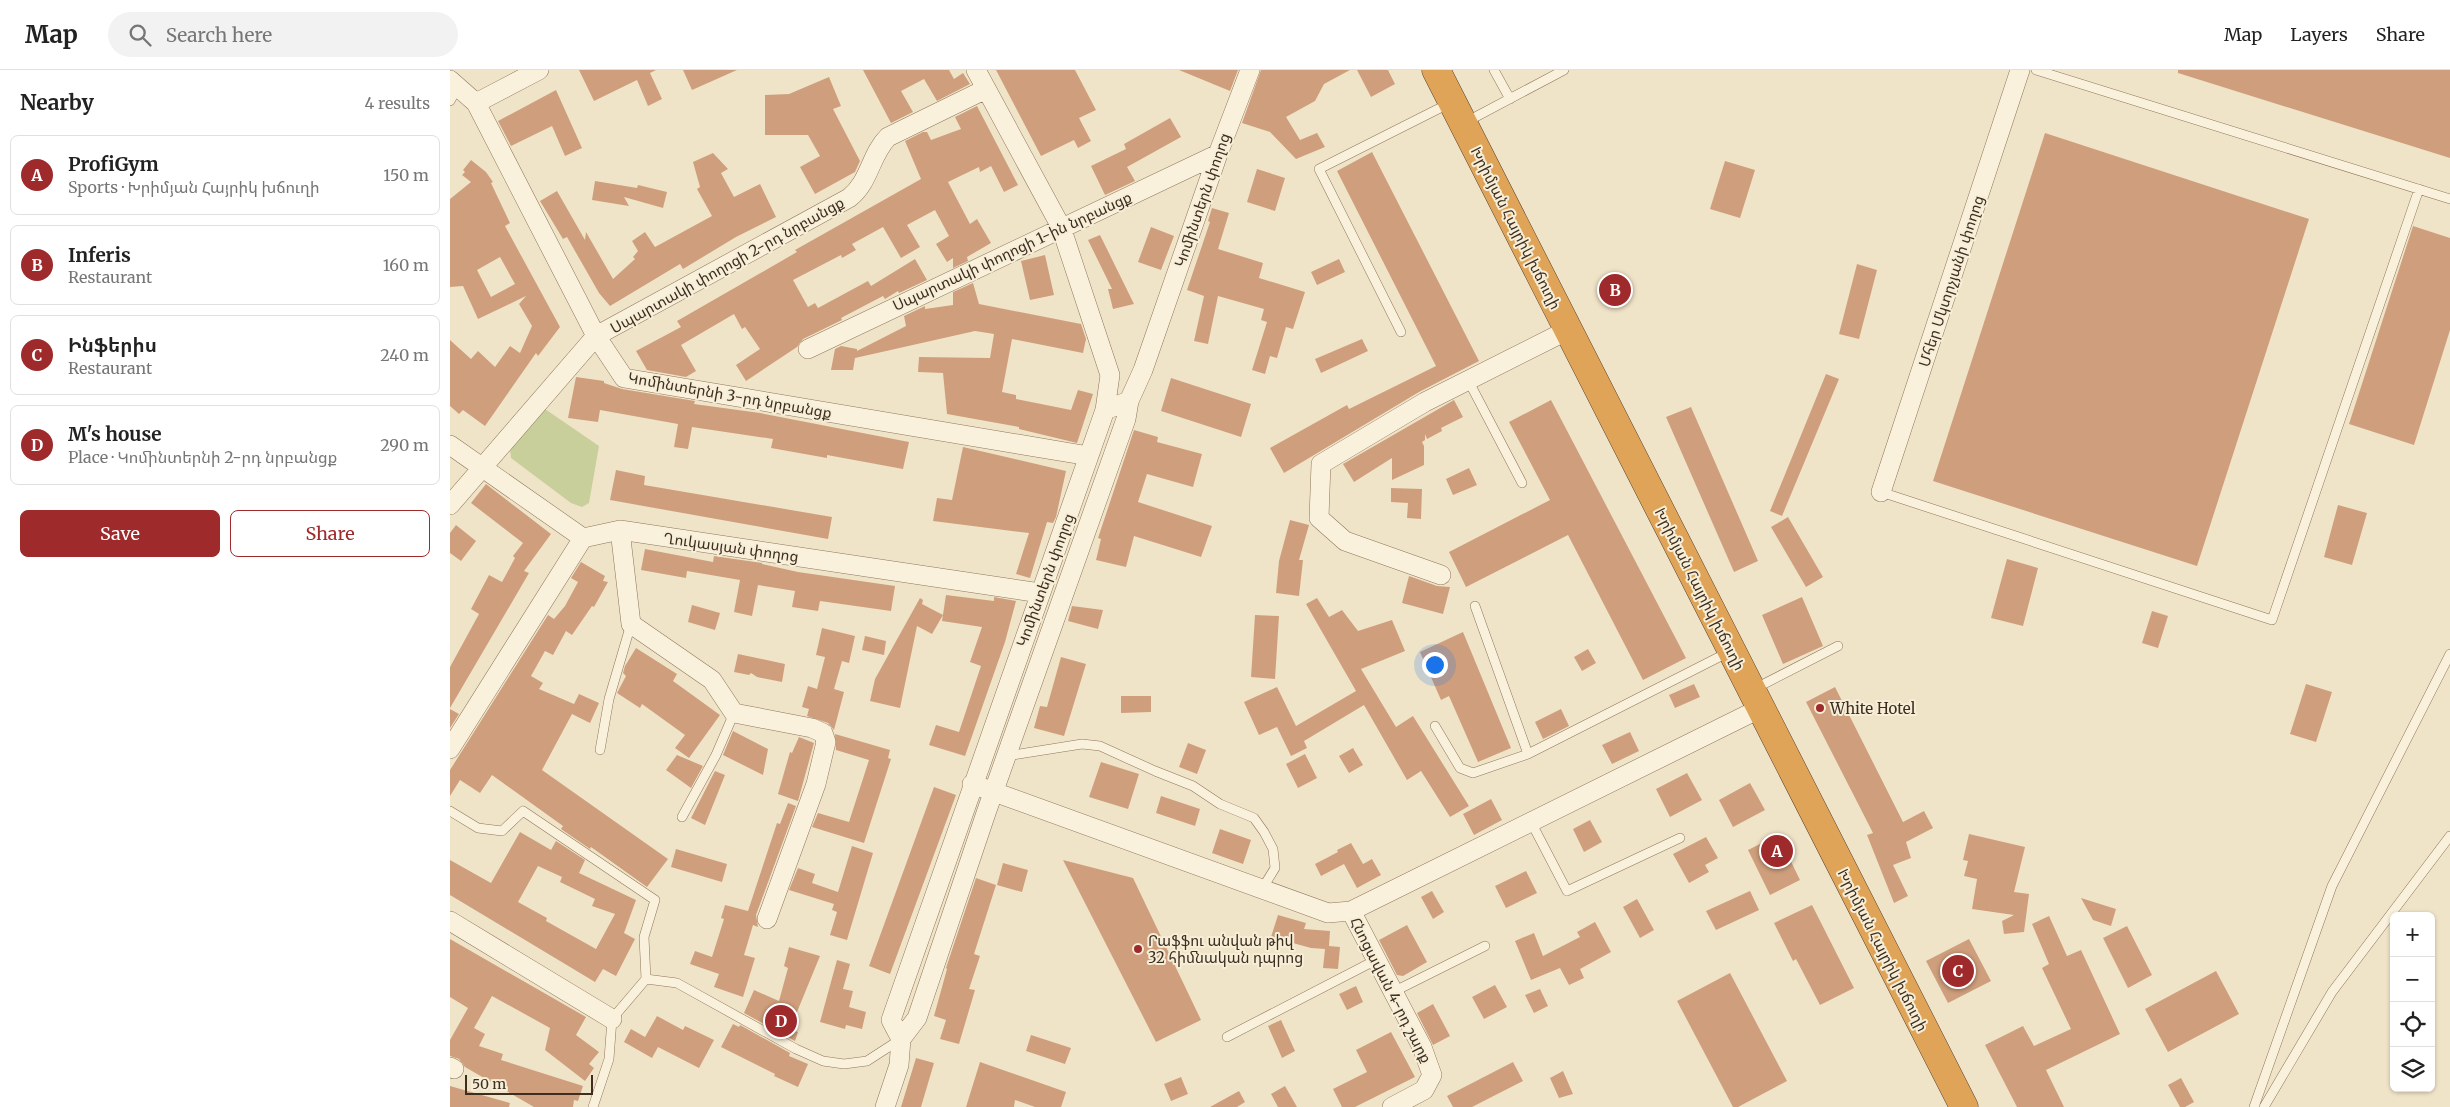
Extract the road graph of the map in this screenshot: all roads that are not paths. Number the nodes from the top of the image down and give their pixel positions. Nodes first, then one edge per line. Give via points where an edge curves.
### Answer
1 (539, 70) edge
2 (976, 70) edge
3 (1250, 70) edge
4 (1436, 70) edge
5 (1494, 70) edge
6 (1564, 70) edge
7 (2020, 70) edge
8 (2036, 70) edge
9 (453, 89) edge
10 (986, 89) junction
11 (1510, 99) junction
12 (476, 103) junction
13 (1458, 112) junction
14 (1218, 154) junction
15 (2419, 189) junction
16 (2450, 199) edge
17 (1061, 227) junction
18 (1568, 330) junction
19 (1401, 332) dead end
20 (596, 336) junction
21 (808, 349) dead end
22 (1468, 380) junction
23 (1129, 401) junction
24 (1105, 410) junction
25 (450, 445) edge
26 (1089, 456) junction
27 (482, 466) junction
28 (1522, 484) dead end
29 (1881, 492) joint
30 (450, 505) edge
31 (620, 530) junction
32 (583, 538) junction
33 (1441, 575) dead end
34 (1040, 593) junction
35 (1475, 606) dead end
36 (631, 624) junction
37 (1838, 646) dead end
38 (1731, 650) junction
39 (2450, 654) edge
40 (1756, 699) junction
41 (734, 713) junction
42 (1435, 726) dead end
43 (450, 749) edge
44 (600, 750) dead end
45 (1528, 754) junction
46 (1006, 756) junction
47 (972, 784) junction
48 (994, 792) junction
49 (450, 811) edge
50 (682, 817) dead end
51 (1530, 822) junction
52 (2450, 836) edge
53 (1680, 838) dead end
54 (1262, 889) junction
55 (1350, 911) junction
56 (767, 919) dead end
57 (450, 921) edge
58 (1485, 946) dead end
59 (1376, 960) junction
60 (646, 979) junction
61 (1393, 992) junction
62 (612, 1019) junction
63 (1227, 1037) dead end
64 (901, 1039) junction
65 (593, 1107) edge
66 (885, 1107) edge
67 (1392, 1107) edge
68 (1964, 1107) edge
69 (2254, 1107) edge
70 (2264, 1107) edge

1 - 12 street
2 - 10 street, Կոմինտերն փողոց
3 - 14 street, Կոմինտերն փողոց
4 - 13 highway, Խրիմյան Հայրիկ խճուղի
5 - 11 lane
6 - 11 lane
7 - 29 street, Մհեր Մկտրչյանի փողոց
8 - 15 lane
9 - 12 street, Կոմինտերնի 3-րդ նրբանցք
10 - 17 street, Կոմինտերն փողոց
10 - 20 street, Սպարտակի փողոցի 2-րդ նրբանցք via 888,137 880,145 859,190 849,198
11 - 13 lane
12 - 20 street, Կոմինտերնի 3-րդ նրբանցք
13 - 18 highway, Խրիմյան Հայրիկ խճուղի
13 - 19 lane via 1319,169
14 - 17 street, Սպարտակի փողոցի 1-ին նրբանցք
14 - 23 street, Կոմինտերն փողոց via 1143,370
15 - 16 lane
15 - 29 lane via 2272,620
17 - 21 street, Սպարտակի փողոցի 1-ին նրբանցք
17 - 24 street, Կոմինտերն փողոց via 1110,375
18 - 22 street
18 - 38 highway, Խրիմյան Հայրիկ խճուղի
20 - 26 street, Կոմինտերնի 3-րդ նրբանցք via 624,378
20 - 27 street, Սպարտակի փողոցի 2-րդ նրբանցք
22 - 28 lane
22 - 33 street via 1321,464 1319,518 1345,541
23 - 24 street
23 - 46 street, Կոմինտերն փողոց via 1126,419
24 - 26 street, Կոմինտերն փողոց
25 - 27 street
26 - 34 street, Կոմինտերն փողոց
27 - 30 street, Սպարտակի փողոցի 2-րդ նրբանցք
27 - 32 street
31 - 32 street, Ղուկասյան փողոց
31 - 34 street, Ղուկասյան փողոց
31 - 36 street
32 - 43 street
34 - 47 street, Կոմինտերն փողոց
35 - 45 lane
36 - 41 street via 712,680
36 - 44 lane via 608,699
37 - 40 lane
38 - 40 highway, Խրիմյան Հայրիկ խճուղի
38 - 45 lane
39 - 69 lane via 2332,886
40 - 51 street
40 - 68 highway, Խրիմյան Հայրիկ խճուղի
41 - 50 lane via 716,755
41 - 56 street via 812,728 823,733 826,742 816,784
42 - 45 lane via 1460,768 1473,773
46 - 48 street, Կոմինտերն փողոց
46 - 54 lane via 1082,744 1100,746 1193,786 1220,804 1254,818 1264,832 1273,849 1275,868
47 - 48 street
47 - 64 street, Կոմինտերն փողոց via 891,1020
48 - 54 street
48 - 64 street, Կոմինտերն փողոց via 917,1018
49 - 60 lane via 478,828 502,830 523,811 656,900 644,937
51 - 53 lane via 1567,891
51 - 55 street
52 - 70 lane via 2332,992
54 - 55 street via 1328,913
55 - 59 street, Հնոցավան 4-րդ շարք
57 - 62 street
58 - 61 lane
59 - 61 street, Հնոցավան 4-րդ շարք
59 - 63 lane
60 - 62 lane
60 - 64 lane via 677,983 823,1061 844,1064 867,1061
61 - 67 street, Հնոցավան 4-րդ շարք via 1422,1047 1432,1075 1424,1090
62 - 65 lane via 609,1059
64 - 66 street, Կոմինտերն փողոց via 899,1065

